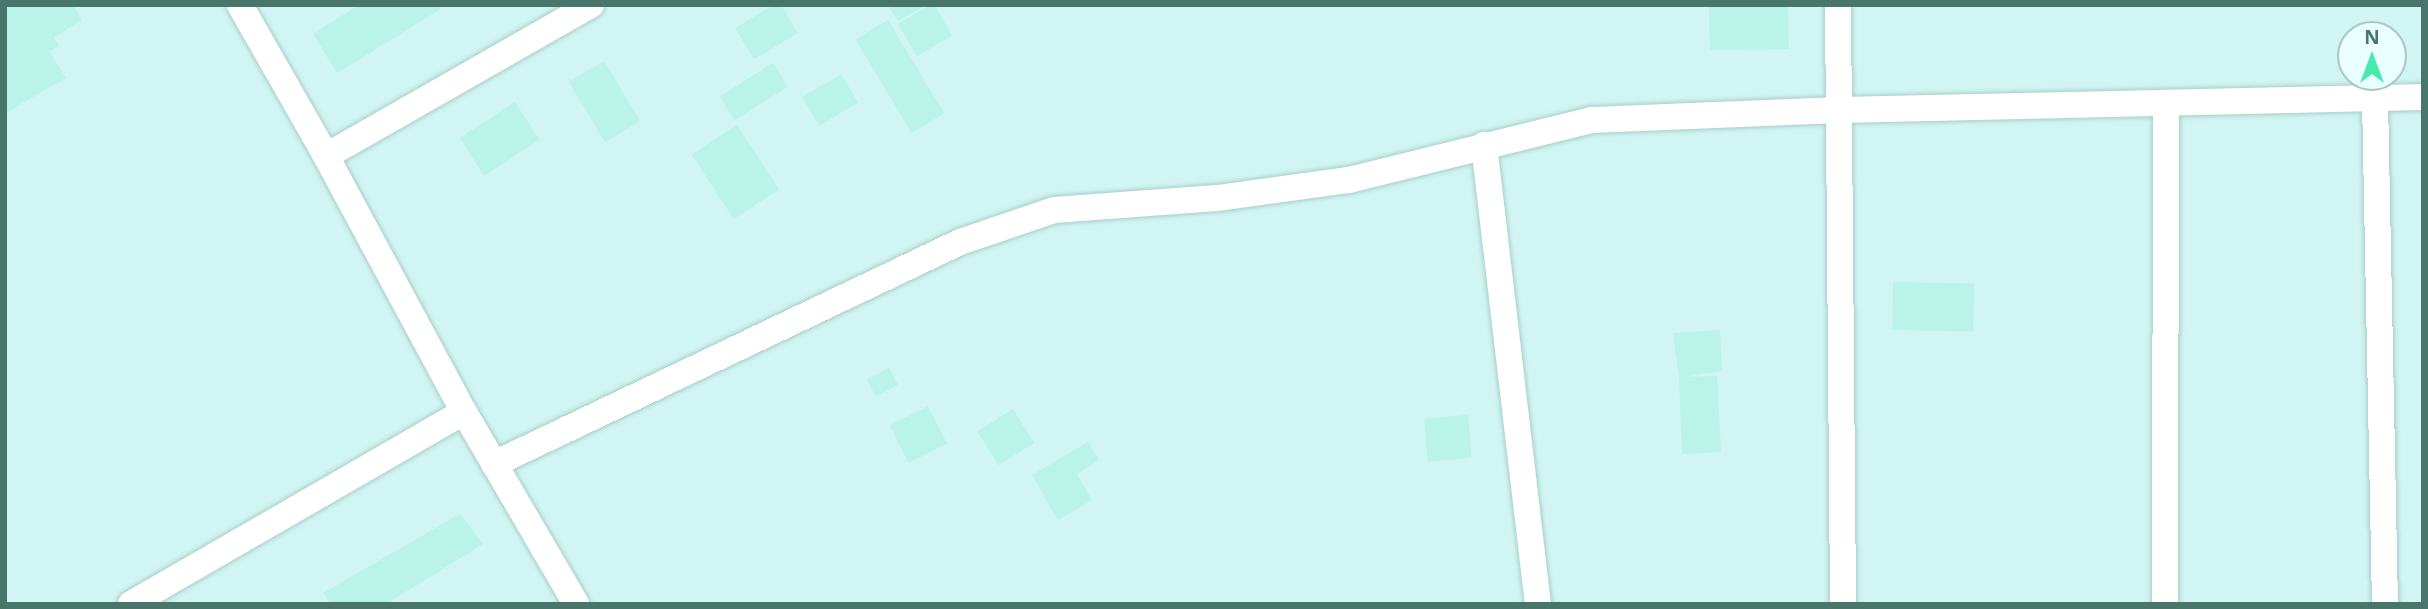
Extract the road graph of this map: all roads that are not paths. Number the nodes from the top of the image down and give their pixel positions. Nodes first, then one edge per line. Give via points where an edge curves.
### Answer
1 (240, 5) edge
2 (591, 5) edge
3 (1838, 5) edge
4 (2423, 97) edge
5 (2375, 98) junction
6 (2166, 103) junction
7 (1839, 110) junction
8 (1483, 145) junction
9 (326, 156) junction
10 (464, 412) junction
11 (494, 464) junction
12 (131, 604) edge
13 (576, 604) edge
14 (1538, 604) edge
15 (1843, 604) edge
16 (2165, 604) edge
17 (2385, 604) edge

1 - 9 street
2 - 9 street
3 - 7 street
4 - 5 street
5 - 6 street
5 - 17 street
6 - 7 street
6 - 16 street
7 - 8 street via 1592,120
7 - 15 street
8 - 11 street via 1349,180 1217,198 1054,210 960,242
8 - 14 street
9 - 10 street
10 - 11 street
10 - 12 street
11 - 13 street

